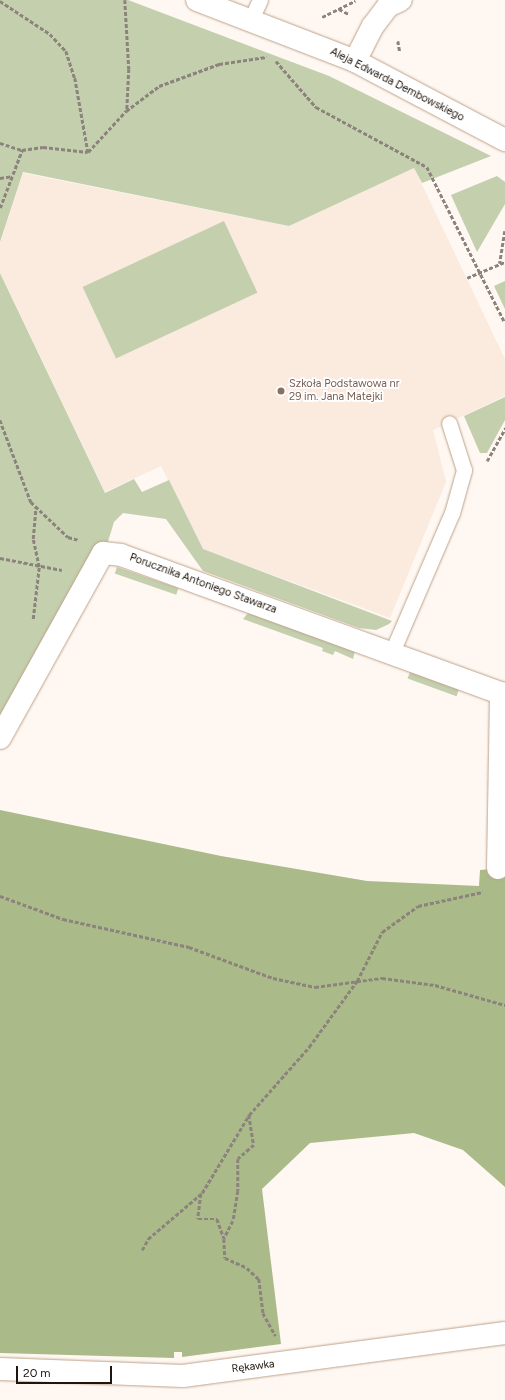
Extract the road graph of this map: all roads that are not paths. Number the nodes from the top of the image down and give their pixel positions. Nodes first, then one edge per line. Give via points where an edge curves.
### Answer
1 (260, 0) edge
2 (400, 0) edge
3 (210, 2) edge
4 (251, 19) junction
5 (355, 61) junction
6 (505, 140) edge
7 (449, 423) dead end
8 (392, 652) junction
9 (503, 694) edge
10 (0, 738) edge
11 (501, 820) edge
12 (498, 868) dead end
13 (505, 1333) edge
14 (0, 1369) edge

1 - 4 lane
2 - 5 street via 388,6 380,16
3 - 4 street, Aleja Edwarda Dembowskiego
4 - 5 street, Aleja Edwarda Dembowskiego
5 - 6 street, Aleja Edwarda Dembowskiego
7 - 8 lane via 464,470 452,513
8 - 9 street, Porucznika Antoniego Stawarza
8 - 10 street, Porucznika Antoniego Stawarza via 121,555 103,553
9 - 11 street, Porucznika Antoniego Stawarza
11 - 12 street, Porucznika Antoniego Stawarza
13 - 14 street, Rękawka via 183,1376

